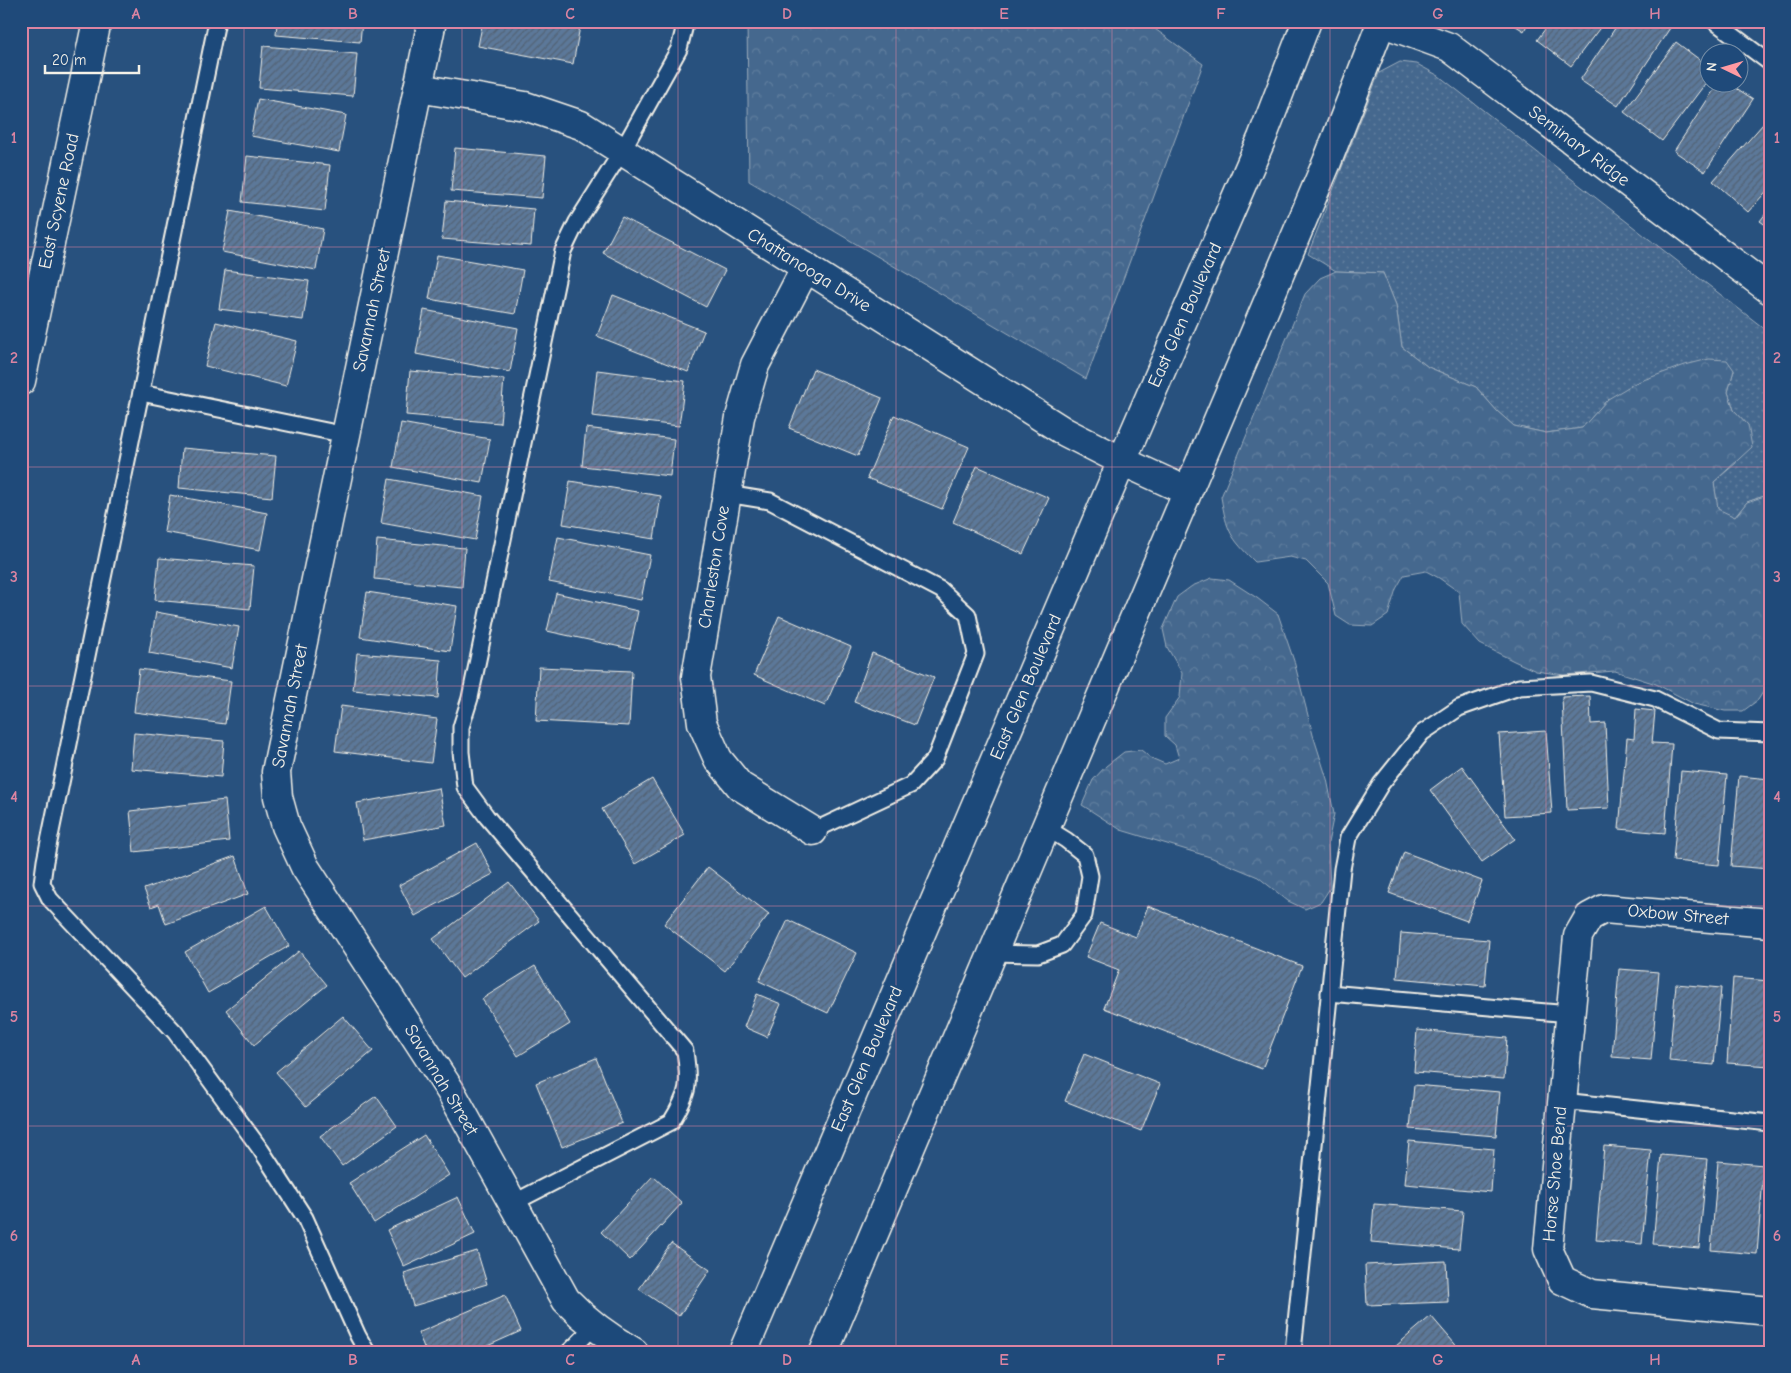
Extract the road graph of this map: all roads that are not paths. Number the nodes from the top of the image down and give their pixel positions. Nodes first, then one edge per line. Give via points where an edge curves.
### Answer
1 (96, 21) edge
2 (217, 21) edge
3 (432, 21) edge
4 (686, 21) edge
5 (1307, 21) edge
6 (1714, 21) edge
7 (1381, 22) edge
8 (1770, 63) edge
9 (418, 88) junction
10 (622, 151) junction
11 (806, 267) junction
12 (1770, 290) edge
13 (21, 381) edge
14 (141, 393) junction
15 (346, 435) junction
16 (1122, 461) junction
17 (1187, 490) junction
18 (727, 494) junction
19 (1770, 734) edge
20 (1045, 827) junction
21 (813, 831) joint
22 (1589, 917) joint
23 (1770, 923) edge
24 (992, 953) junction
25 (1329, 993) junction
26 (1570, 1014) junction
27 (1562, 1102) junction
28 (1770, 1124) edge
29 (513, 1203) junction
30 (1770, 1311) edge
31 (595, 1326) junction
32 (367, 1352) edge
33 (569, 1352) edge
34 (634, 1352) edge
35 (743, 1352) edge
36 (824, 1352) edge
37 (1293, 1352) edge

1 - 13 street, East Scyene Road
2 - 14 lane
3 - 9 street, Savannah Street
4 - 10 lane via 679,49
5 - 16 street, East Glen Boulevard via 1262,138
6 - 8 lane
7 - 12 street, Seminary Ridge via 1449,47
7 - 17 street via 1327,162
9 - 10 street, Chattanooga Drive via 525,106 581,125
9 - 15 street, Savannah Street
10 - 11 street, Chattanooga Drive
10 - 29 lane via 577,222 564,251 462,728 461,752 465,787 685,1051 689,1078 683,1103 670,1122
11 - 16 street, Chattanooga Drive via 1065,432
11 - 18 street, Charleston Cove via 755,365 740,417
14 - 15 lane
14 - 32 lane via 42,883 50,899 175,1032 261,1150 305,1218
15 - 29 street, Savannah Street via 276,772 278,797 286,826 305,867 450,1090
16 - 17 street, Chattanooga Drive
16 - 35 street, East Glen Boulevard
17 - 20 street
18 - 21 street, Charleston Cove via 696,677 702,723 718,759 740,786
18 - 21 lane via 770,501 941,590 968,615 976,654 935,759 911,784
19 - 25 lane via 1719,731 1655,699 1591,683 1519,687 1459,708 1422,733 1381,784 1348,838
20 - 24 street
20 - 24 lane via 1085,855 1090,876 1084,915 1062,945 1038,954
22 - 23 street, Oxbow Street via 1604,909
22 - 26 street, Horse Shoe Bend via 1578,936
24 - 36 street
25 - 26 lane
25 - 37 lane
26 - 27 street, Horse Shoe Bend
27 - 28 lane
27 - 30 street, Horse Shoe Bend via 1548,1249 1562,1280 1592,1294
29 - 31 street, Savannah Street via 566,1300
31 - 33 lane
31 - 34 street, Savannah Street

